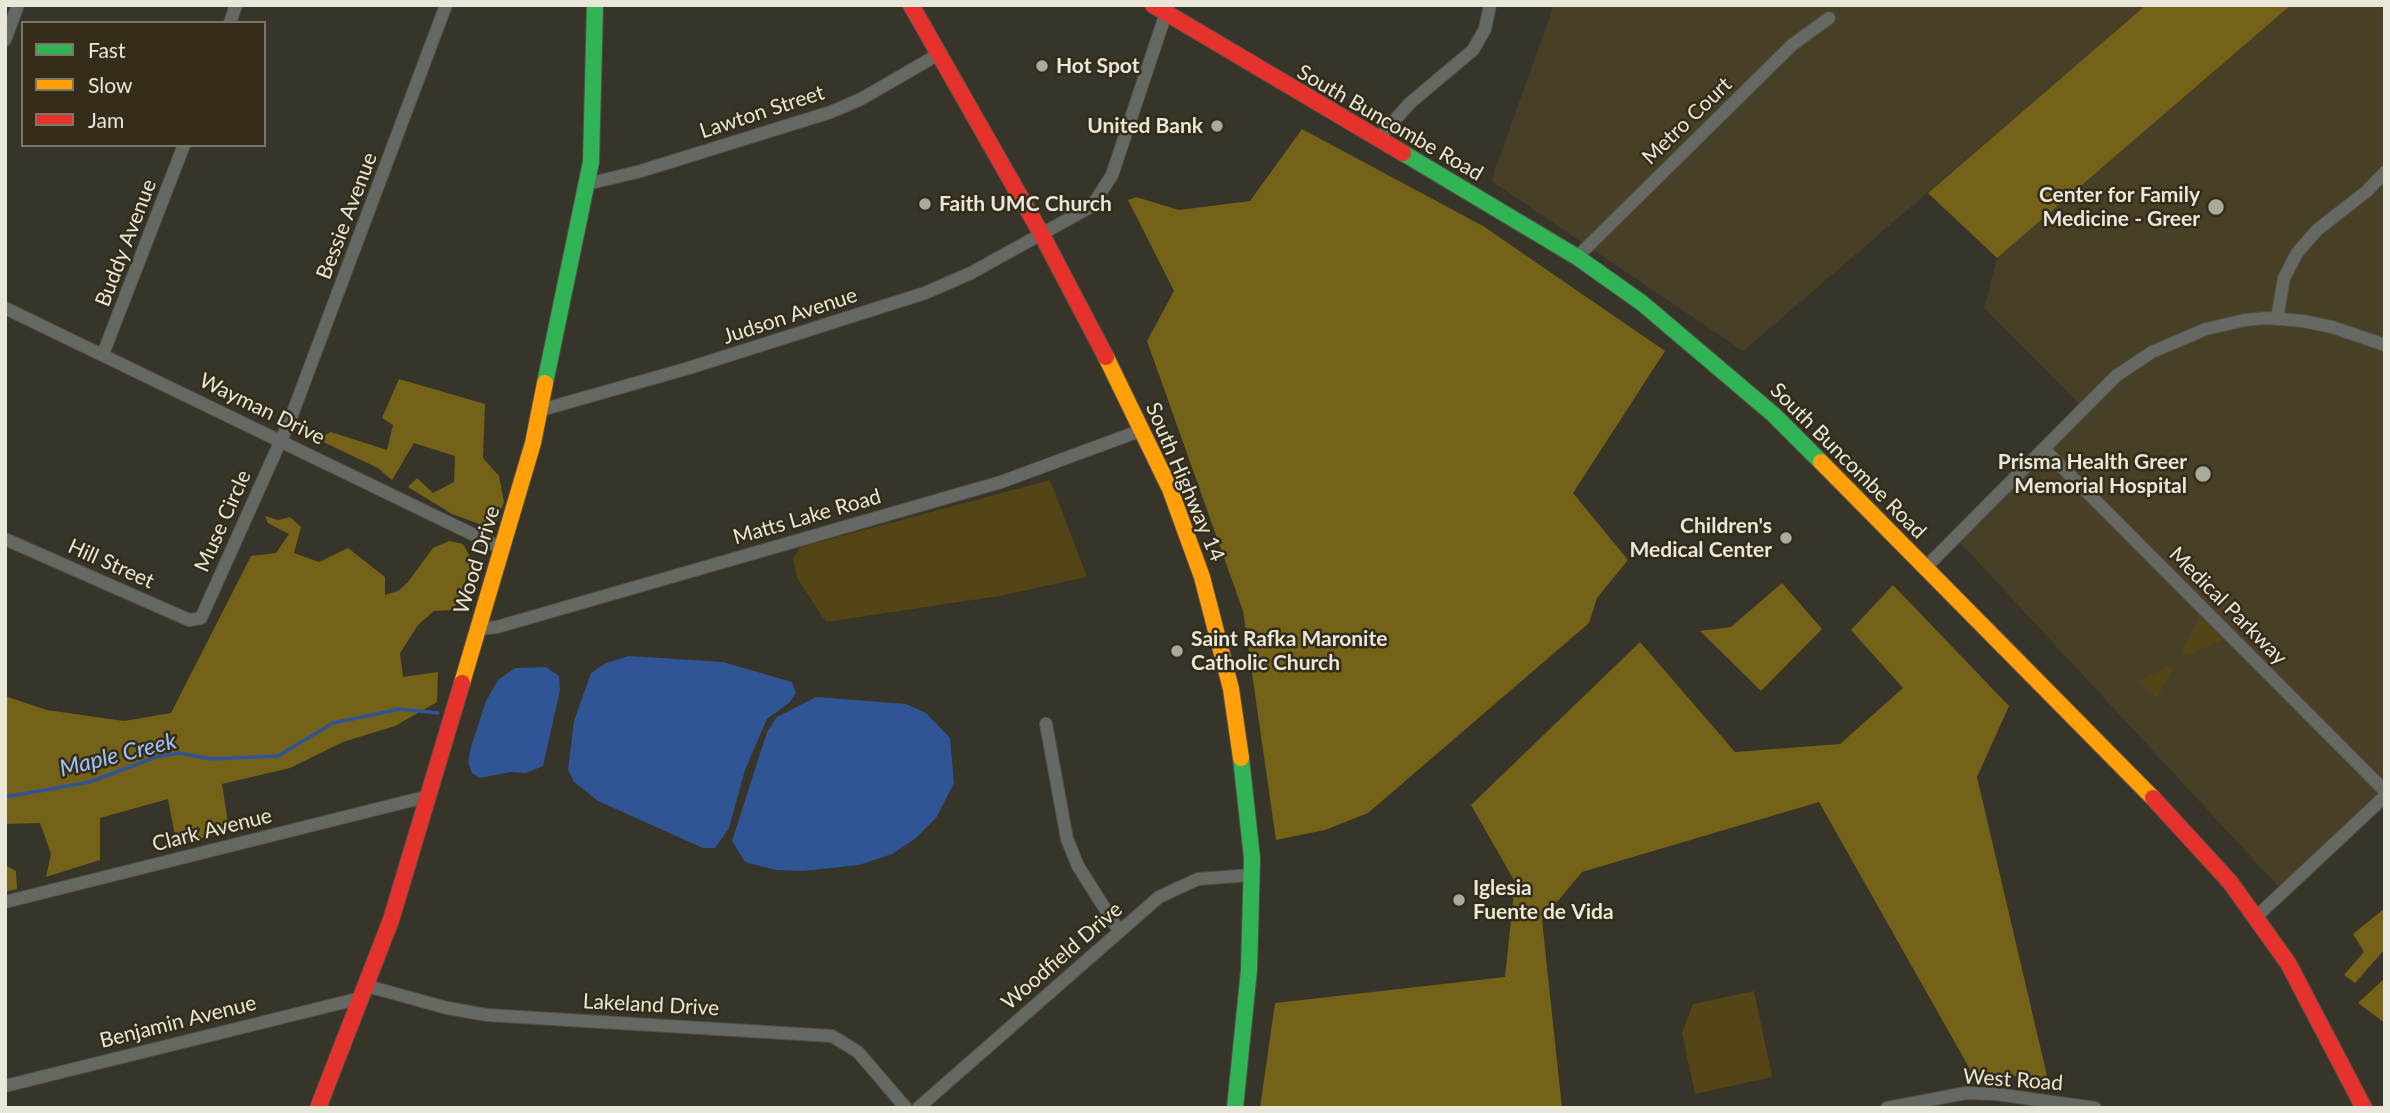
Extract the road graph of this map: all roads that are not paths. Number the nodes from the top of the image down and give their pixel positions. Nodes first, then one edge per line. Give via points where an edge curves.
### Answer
1 (18, 5) edge
2 (446, 5) edge
3 (595, 5) edge
4 (911, 5) edge
5 (1490, 5) edge
6 (1162, 8) edge
7 (1829, 18) dead end
8 (5, 40) edge
9 (939, 54) junction
10 (1378, 139) junction
11 (183, 147) edge
12 (2385, 172) edge
13 (587, 184) junction
14 (1042, 236) junction
15 (1577, 257) junction
16 (5, 308) edge
17 (2277, 319) junction
18 (2385, 345) edge
19 (103, 354) junction
20 (541, 410) junction
21 (1142, 430) junction
22 (281, 439) junction
23 (2044, 449) junction
24 (5, 539) edge
25 (501, 548) junction
26 (1926, 567) junction
27 (201, 618) joint
28 (478, 629) junction
29 (1046, 724) dead end
30 (2385, 793) edge
31 (429, 796) junction
32 (1251, 875) junction
33 (5, 902) edge
34 (2256, 917) junction
35 (1119, 930) junction
36 (364, 992) junction
37 (5, 1086) edge
38 (2070, 1106) edge
39 (318, 1108) edge
40 (906, 1108) edge
41 (918, 1108) edge
42 (1235, 1108) edge
43 (1887, 1108) edge
44 (2095, 1108) edge
45 (2364, 1108) edge

1 - 8 street
2 - 22 street, Bessie Avenue
3 - 13 main road, Wood Drive via 593,131
4 - 9 main road, South Highway 14
5 - 10 street via 1485,29 1473,50 1410,103
6 - 10 main road, South Buncombe Road
6 - 14 street, Judson Avenue via 1112,175 1091,206
7 - 15 street, Metro Court via 1792,46
9 - 13 street, Lawton Street via 831,112
9 - 14 main road, South Highway 14
10 - 15 main road, South Buncombe Road
11 - 19 street, Buddy Avenue
12 - 17 street via 2297,253 2284,278
13 - 20 main road, Wood Drive
14 - 20 street, Judson Avenue via 925,293 689,369
14 - 21 main road, South Highway 14
15 - 26 main road, South Buncombe Road via 1718,365
16 - 19 street, Wayman Drive
17 - 18 street via 2332,327
17 - 23 street via 2245,320 2206,330 2152,352 2116,376
19 - 22 street, Wayman Drive
20 - 25 main road, Wood Drive
21 - 28 street, Matts Lake Road via 1001,482
21 - 32 main road, South Highway 14 via 1185,526 1218,633 1240,745
22 - 25 street, Wayman Drive
22 - 27 street, Muse Circle
23 - 26 street
23 - 30 street, Medical Parkway
24 - 27 street, Hill Street via 189,620
25 - 28 main road, Wood Drive
26 - 34 main road, South Buncombe Road via 2171,814
28 - 31 main road, Wood Drive
29 - 35 street via 1067,839 1078,866
30 - 34 street
31 - 33 street, Clark Avenue
31 - 36 main road, Wood Drive
32 - 35 street, Woodfield Drive via 1183,884
32 - 42 main road, South Highway 14 via 1249,970
34 - 45 main road, South Buncombe Road via 2302,987
35 - 41 street, Woodfield Drive
36 - 37 street, Benjamin Avenue
36 - 39 main road, Wood Drive
36 - 40 street, Lakeland Drive via 487,1015 832,1036 852,1046
38 - 43 street, West Road via 1966,1093
38 - 44 street, West Road

